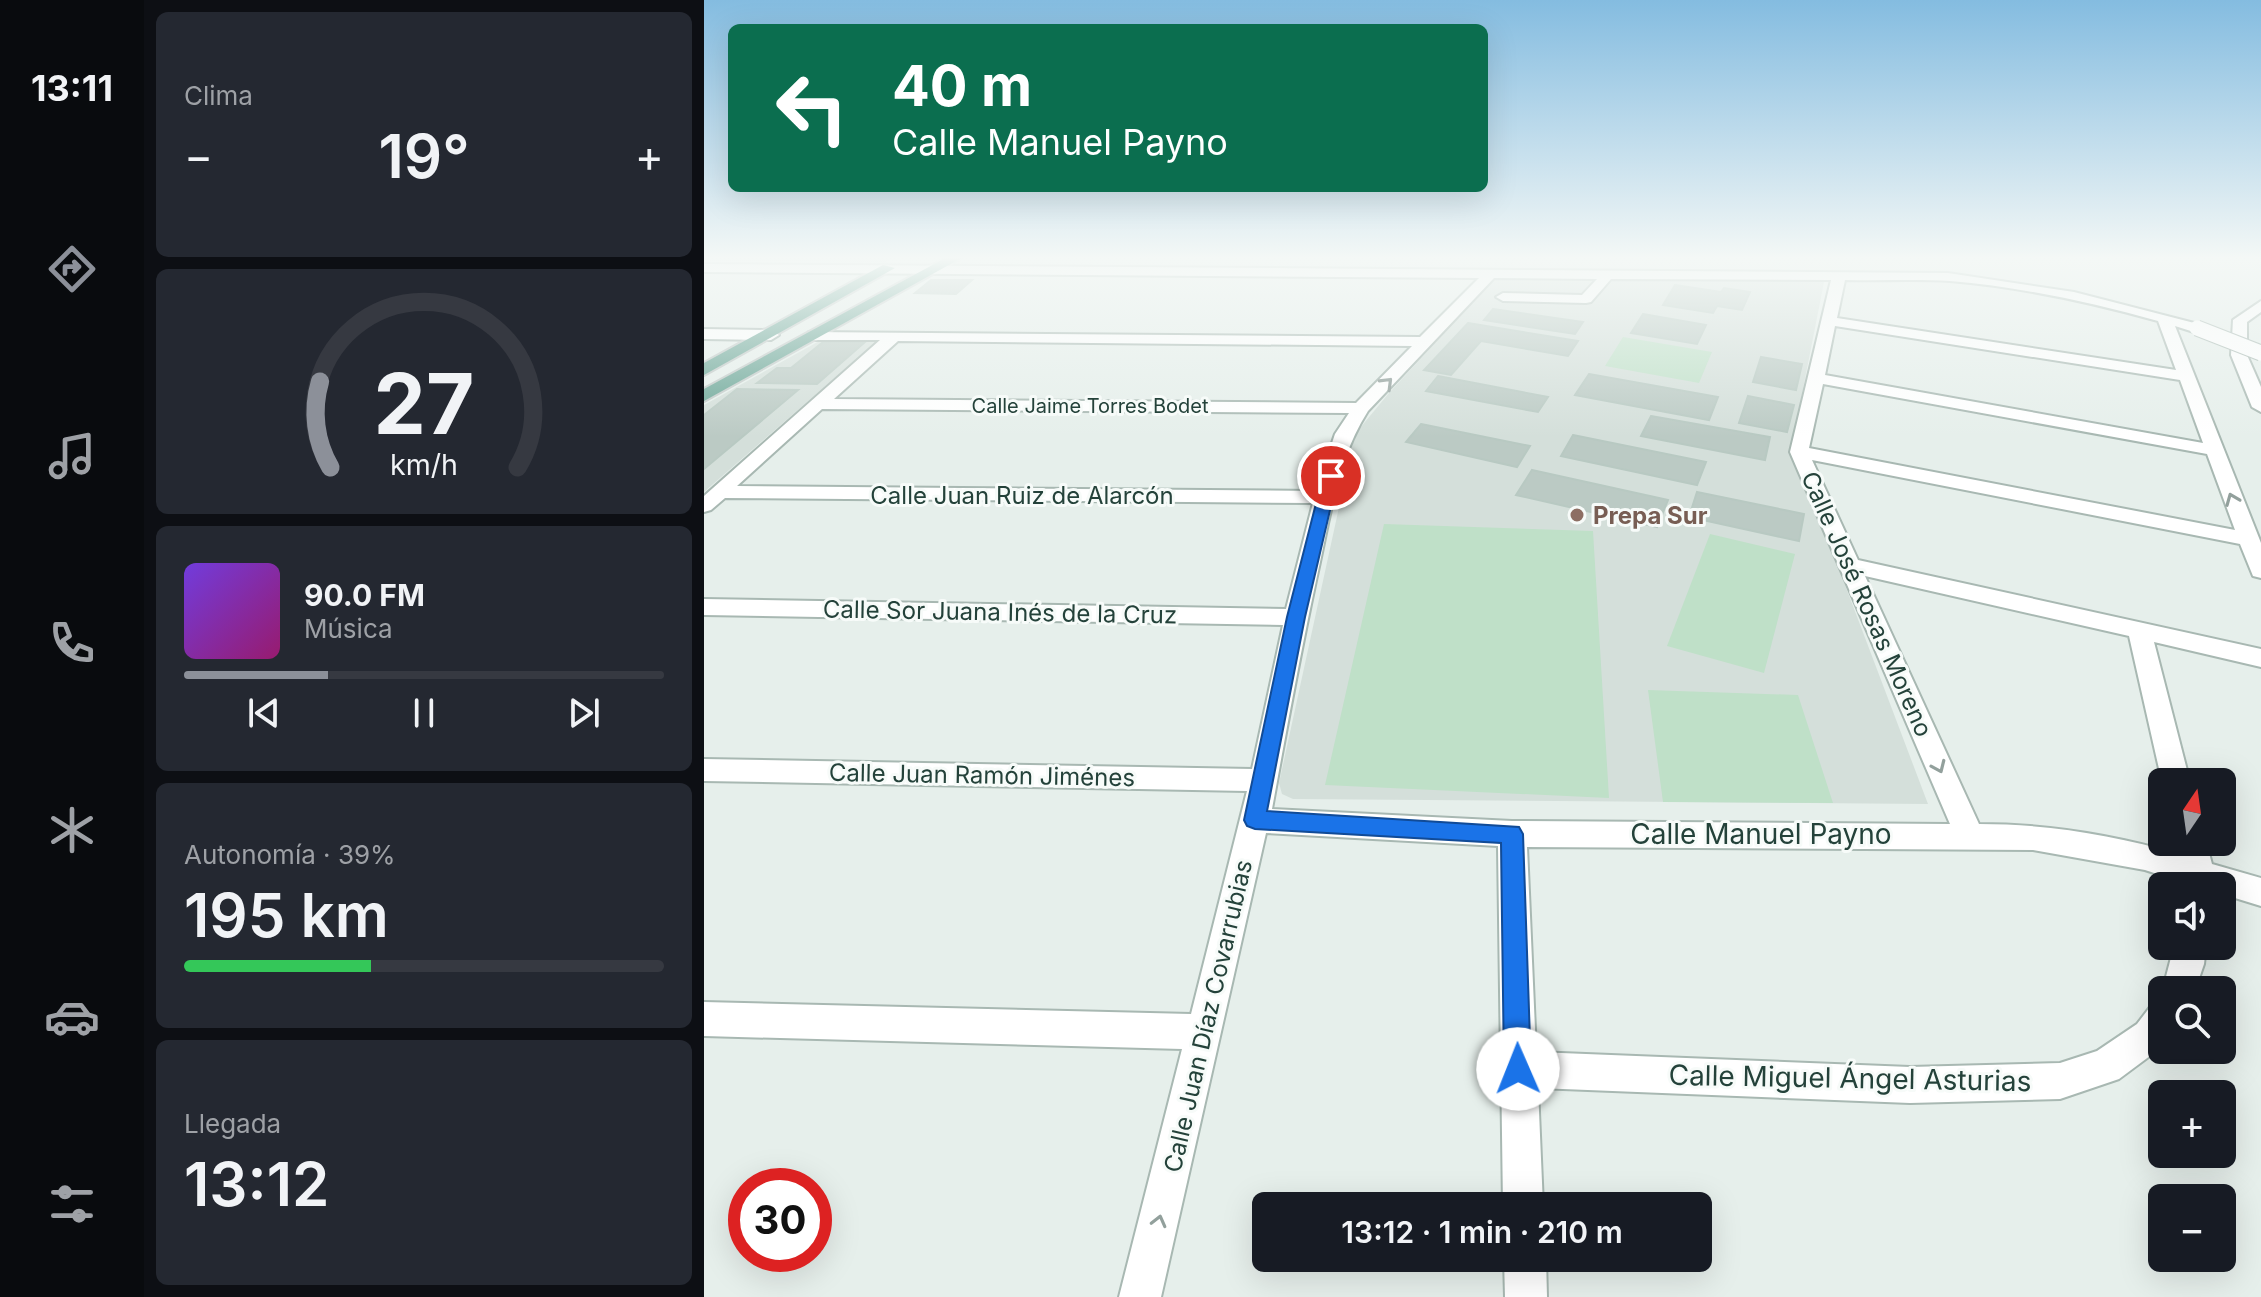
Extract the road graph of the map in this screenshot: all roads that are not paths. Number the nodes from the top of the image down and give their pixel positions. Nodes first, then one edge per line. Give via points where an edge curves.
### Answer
1 (801, 317) edge
2 (817, 317) edge
3 (843, 317) edge
4 (1451, 317) edge
5 (1831, 317) edge
6 (2164, 317) joint
7 (2245, 317) edge
8 (1830, 321) junction
9 (704, 334) edge
10 (771, 335) junction
11 (814, 335) junction
12 (894, 336) junction
13 (1427, 342) junction
14 (2261, 353) edge
15 (704, 370) edge
16 (2184, 376) junction
17 (1816, 378) junction
18 (704, 382) edge
19 (704, 396) edge
20 (818, 404) junction
21 (2261, 407) edge
22 (1361, 408) junction
23 (2213, 450) junction
24 (1799, 452) junction
25 (1324, 497) junction
26 (712, 499) edge
27 (2248, 539) junction
28 (1849, 565) junction
29 (2261, 571) edge
30 (704, 607) edge
31 (1296, 617) junction
32 (2139, 630) junction
33 (2261, 658) edge
34 (2173, 768) edge
35 (704, 770) edge
36 (1261, 780) junction
37 (1255, 820) junction
38 (1512, 834) junction
39 (1969, 834) junction
40 (2176, 872) edge
41 (2236, 887) edge
42 (2261, 892) edge
43 (704, 1019) edge
44 (1205, 1032) junction
45 (2148, 1037) edge
46 (1518, 1069) junction
47 (1522, 1192) edge
48 (1525, 1272) edge
49 (1140, 1297) edge
50 (1526, 1297) edge

1 - 10 main road
2 - 18 main road
3 - 11 main road
4 - 13 street, Calle Juan Díaz Covarrubias
5 - 8 street, Calle José Rosas Moreno
6 - 14 street, bridge
6 - 16 street
7 - 21 street via 2240,320 2239,355
8 - 16 street
8 - 17 street, Calle José Rosas Moreno
9 - 10 street
10 - 15 main road
11 - 12 street
11 - 19 main road
12 - 13 street
12 - 20 street
22 -> 13 street, Calle Juan Díaz Covarrubias
16 - 23 street
17 - 23 street
17 - 24 street, Calle José Rosas Moreno
20 - 22 street, Calle Jaime Torres Bodet
20 - 26 street
22 - 25 street, Calle Juan Díaz Covarrubias via 1344,434
27 -> 23 street
24 - 27 street
24 - 28 street, Calle José Rosas Moreno
25 - 26 street, Calle Juan Ruiz de Alarcón
25 - 31 street, Calle Juan Díaz Covarrubias
27 - 29 street
28 - 32 street
28 -> 39 street, Calle José Rosas Moreno
30 - 31 street, Calle Sor Juana Inés de la Cruz
31 - 36 street, Calle Juan Díaz Covarrubias
32 - 33 street
32 - 34 street
35 - 36 street, Calle Juan Ramón Jiménes
36 - 37 street, Calle Juan Díaz Covarrubias
37 - 38 street, Calle Manuel Payno
37 - 44 street, Calle Juan Díaz Covarrubias
38 - 39 street, Calle Manuel Payno
38 - 46 street
39 - 40 street, Calle Manuel Payno via 2095,846
41 - 42 street, Calle Manuel Payno
43 - 44 street
49 -> 44 street, Calle Juan Díaz Covarrubias
45 - 46 street, Calle Miguel Ángel Asturias via 2106,1066 2060,1081 1910,1085
46 - 47 street
48 - 50 street

